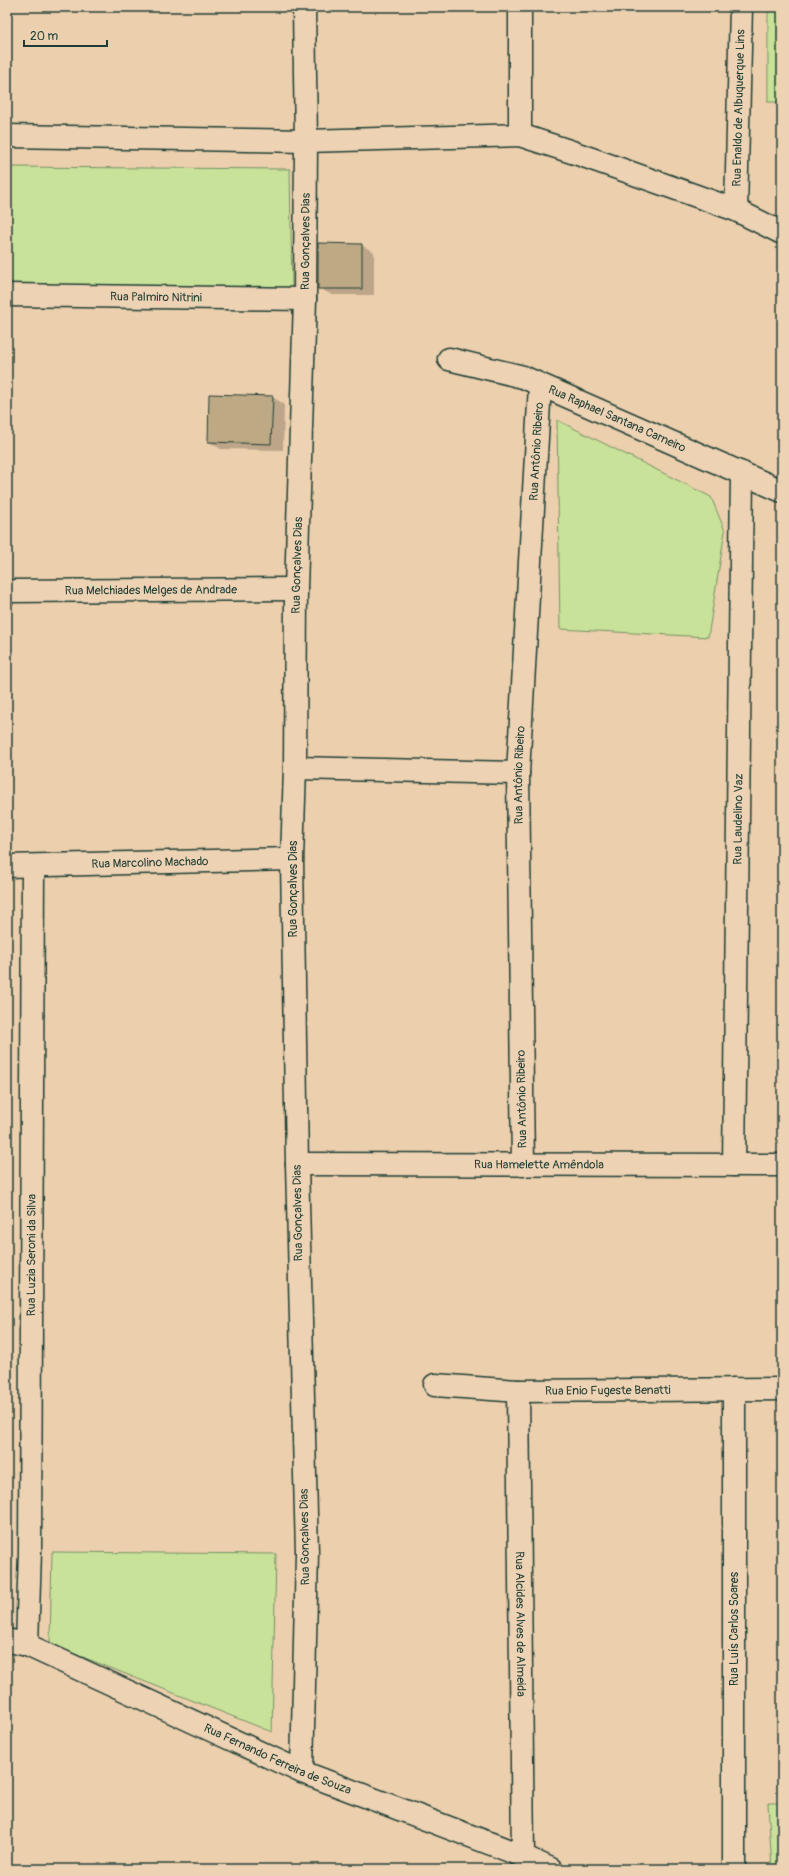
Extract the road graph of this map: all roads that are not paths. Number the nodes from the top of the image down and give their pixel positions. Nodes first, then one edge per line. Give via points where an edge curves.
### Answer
1 (304, 7) edge
2 (520, 7) edge
3 (741, 7) edge
4 (520, 135) junction
5 (7, 136) edge
6 (306, 141) junction
7 (736, 210) junction
8 (782, 233) edge
9 (7, 295) edge
10 (304, 299) junction
11 (449, 359) dead end
12 (540, 385) junction
13 (742, 473) junction
14 (782, 491) edge
15 (296, 589) junction
16 (7, 591) edge
17 (295, 768) junction
18 (518, 773) junction
19 (292, 859) junction
20 (7, 866) edge
21 (33, 866) junction
22 (297, 1164) junction
23 (734, 1164) junction
24 (523, 1165) junction
25 (782, 1165) edge
26 (435, 1385) dead end
27 (734, 1389) junction
28 (782, 1389) edge
29 (518, 1391) junction
30 (17, 1643) edge
31 (302, 1772) junction
32 (523, 1856) junction
33 (551, 1869) edge
34 (734, 1869) edge

1 - 6 street, Rua Gonçalves Dias
2 - 4 street
3 - 7 street, Rua Enaldo de Albuquerque Lins
4 - 6 street
4 - 7 street
5 - 6 street
6 - 10 street, Rua Gonçalves Dias
7 - 8 street
9 - 10 street, Rua Palmiro Nitrini
10 - 15 street, Rua Gonçalves Dias
11 - 12 street, Rua Raphael Santana Carneiro via 523,377
12 - 13 street, Rua Raphael Santana Carneiro
12 - 18 street, Rua Antônio Ribeiro
13 - 14 street, Rua Raphael Santana Carneiro
13 - 23 street, Rua Laudelino Vaz
15 - 16 street, Rua Melchiades Melges de Andrade
15 - 17 street, Rua Gonçalves Dias
17 - 18 street
17 - 19 street, Rua Gonçalves Dias
18 - 24 street, Rua Antônio Ribeiro
19 - 21 street, Rua Marcolino Machado
19 - 22 street, Rua Gonçalves Dias
20 - 21 street, Rua Marcolino Machado
21 - 30 street, Rua Luzia Seroni da Silva via 30,1543
22 - 24 street, Rua Hamelette Amêndola
22 - 31 street, Rua Gonçalves Dias via 307,1553
23 - 24 street, Rua Hamelette Amêndola
23 - 25 street, Rua Hamelette Amêndola
26 - 29 street, Rua Enio Fugeste Benatti
27 - 28 street, Rua Enio Fugeste Benatti
27 - 29 street, Rua Enio Fugeste Benatti
27 - 34 street, Rua Luís Carlos Soares
29 - 32 street, Rua Alcides Alves de Almeida
30 - 31 street, Rua Fernando Ferreira de Souza
31 - 32 street, Rua Fernando Ferreira de Souza
32 - 33 street, Rua Fernando Ferreira de Souza

